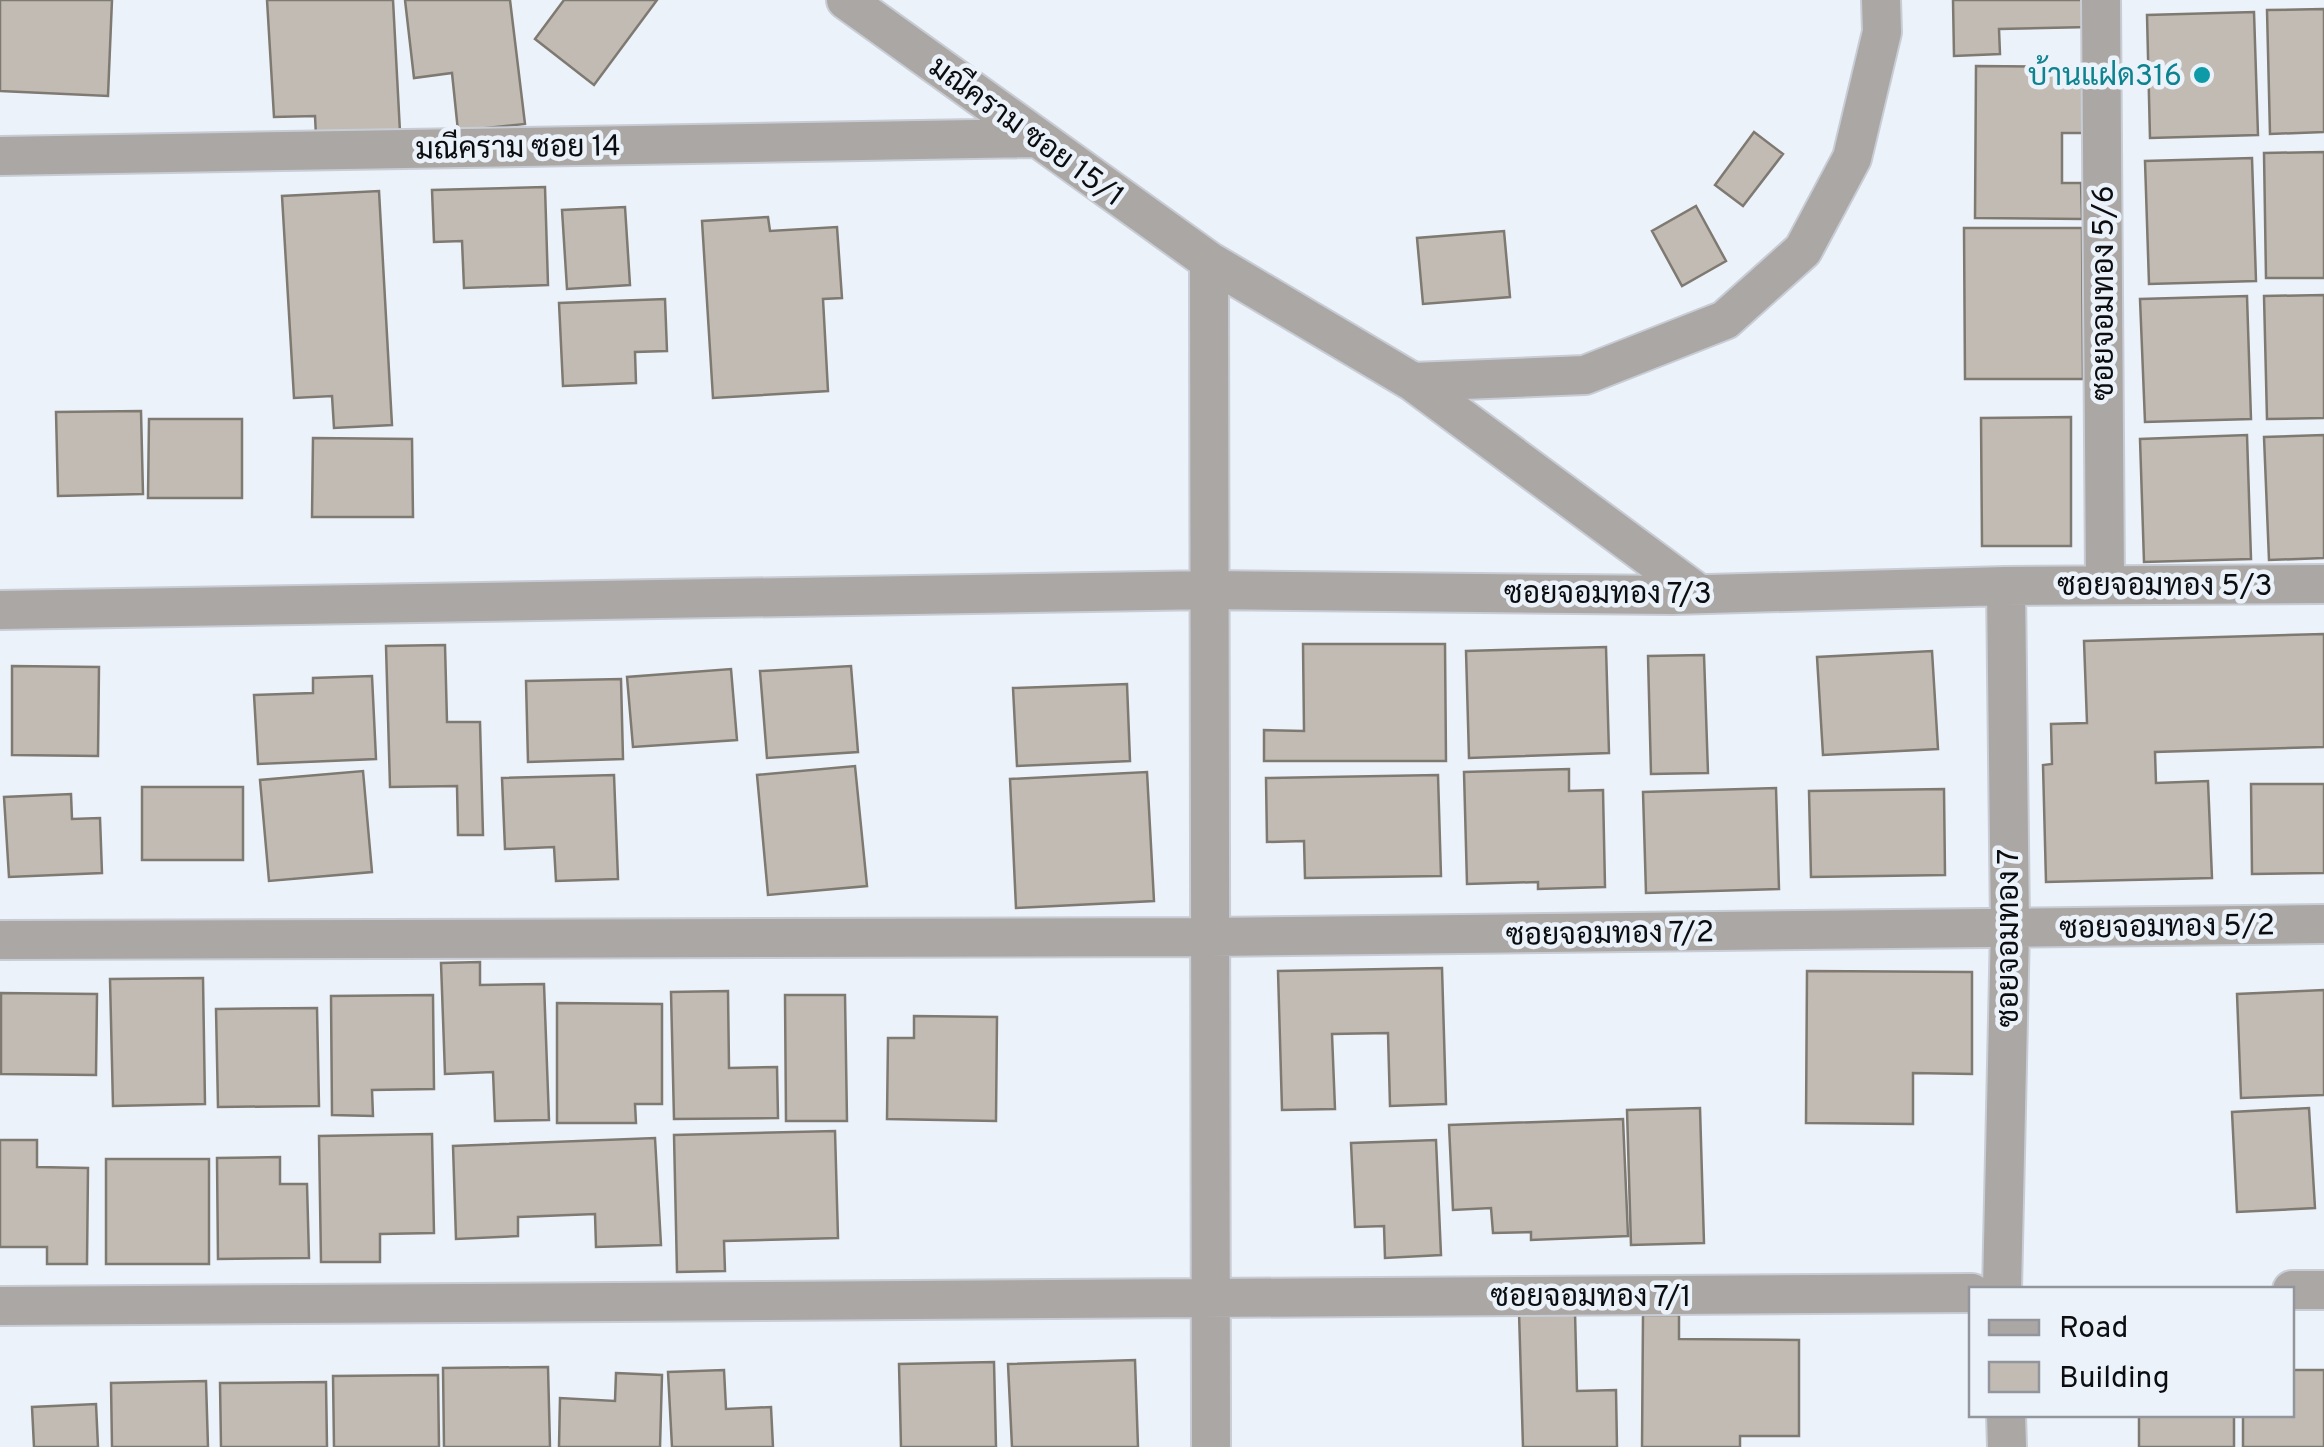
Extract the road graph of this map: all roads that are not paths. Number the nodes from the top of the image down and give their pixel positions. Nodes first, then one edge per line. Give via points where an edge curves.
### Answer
1 (846, 0) edge
2 (1882, 0) edge
3 (2101, 0) edge
4 (1037, 138) junction
5 (0, 156) edge
6 (1209, 260) junction
7 (1412, 382) junction
8 (2324, 584) edge
9 (2104, 585) junction
10 (2006, 586) junction
11 (1210, 590) junction
12 (1699, 594) junction
13 (0, 610) edge
14 (2324, 924) edge
15 (2010, 928) junction
16 (1210, 938) junction
17 (0, 940) edge
18 (2002, 1287) edge
19 (2294, 1290) edge
20 (2324, 1290) edge
21 (1969, 1293) edge
22 (1211, 1299) junction
23 (0, 1306) edge
24 (2006, 1417) edge
25 (1211, 1447) edge
26 (2007, 1447) edge

1 - 4 street, มณีคราม ซอย 15/1
2 - 7 street via 1882,32 1852,158 1803,250 1725,320 1585,374
3 - 9 street, ซอยจอมทอง 5/6
4 - 5 street, มณีคราม ซอย 14
4 - 6 street, มณีคราม ซอย 15/1
6 - 7 street, มณีคราม ซอย 15/1
6 - 11 street
7 - 12 street, มณีคราม ซอย 15/1
8 - 9 street, ซอยจอมทอง 5/3
9 - 10 street, ซอยจอมทอง 5/3
10 - 12 street, ซอยจอมทอง 7/3
10 - 15 street, ซอยจอมทอง 7
11 - 12 street, ซอยจอมทอง 7/3
11 - 13 street, ซอยจอมทอง 7/3
11 - 16 street
14 - 15 street, ซอยจอมทอง 5/2
15 - 16 street, ซอยจอมทอง 7/2
15 - 18 street, ซอยจอมทอง 7
16 - 17 street, ซอยจอมทอง 7/2
16 - 22 street
19 - 20 street
21 - 22 street, ซอยจอมทอง 7/1
22 - 23 street, ซอยจอมทอง 7/1
22 - 25 street
24 - 26 street

